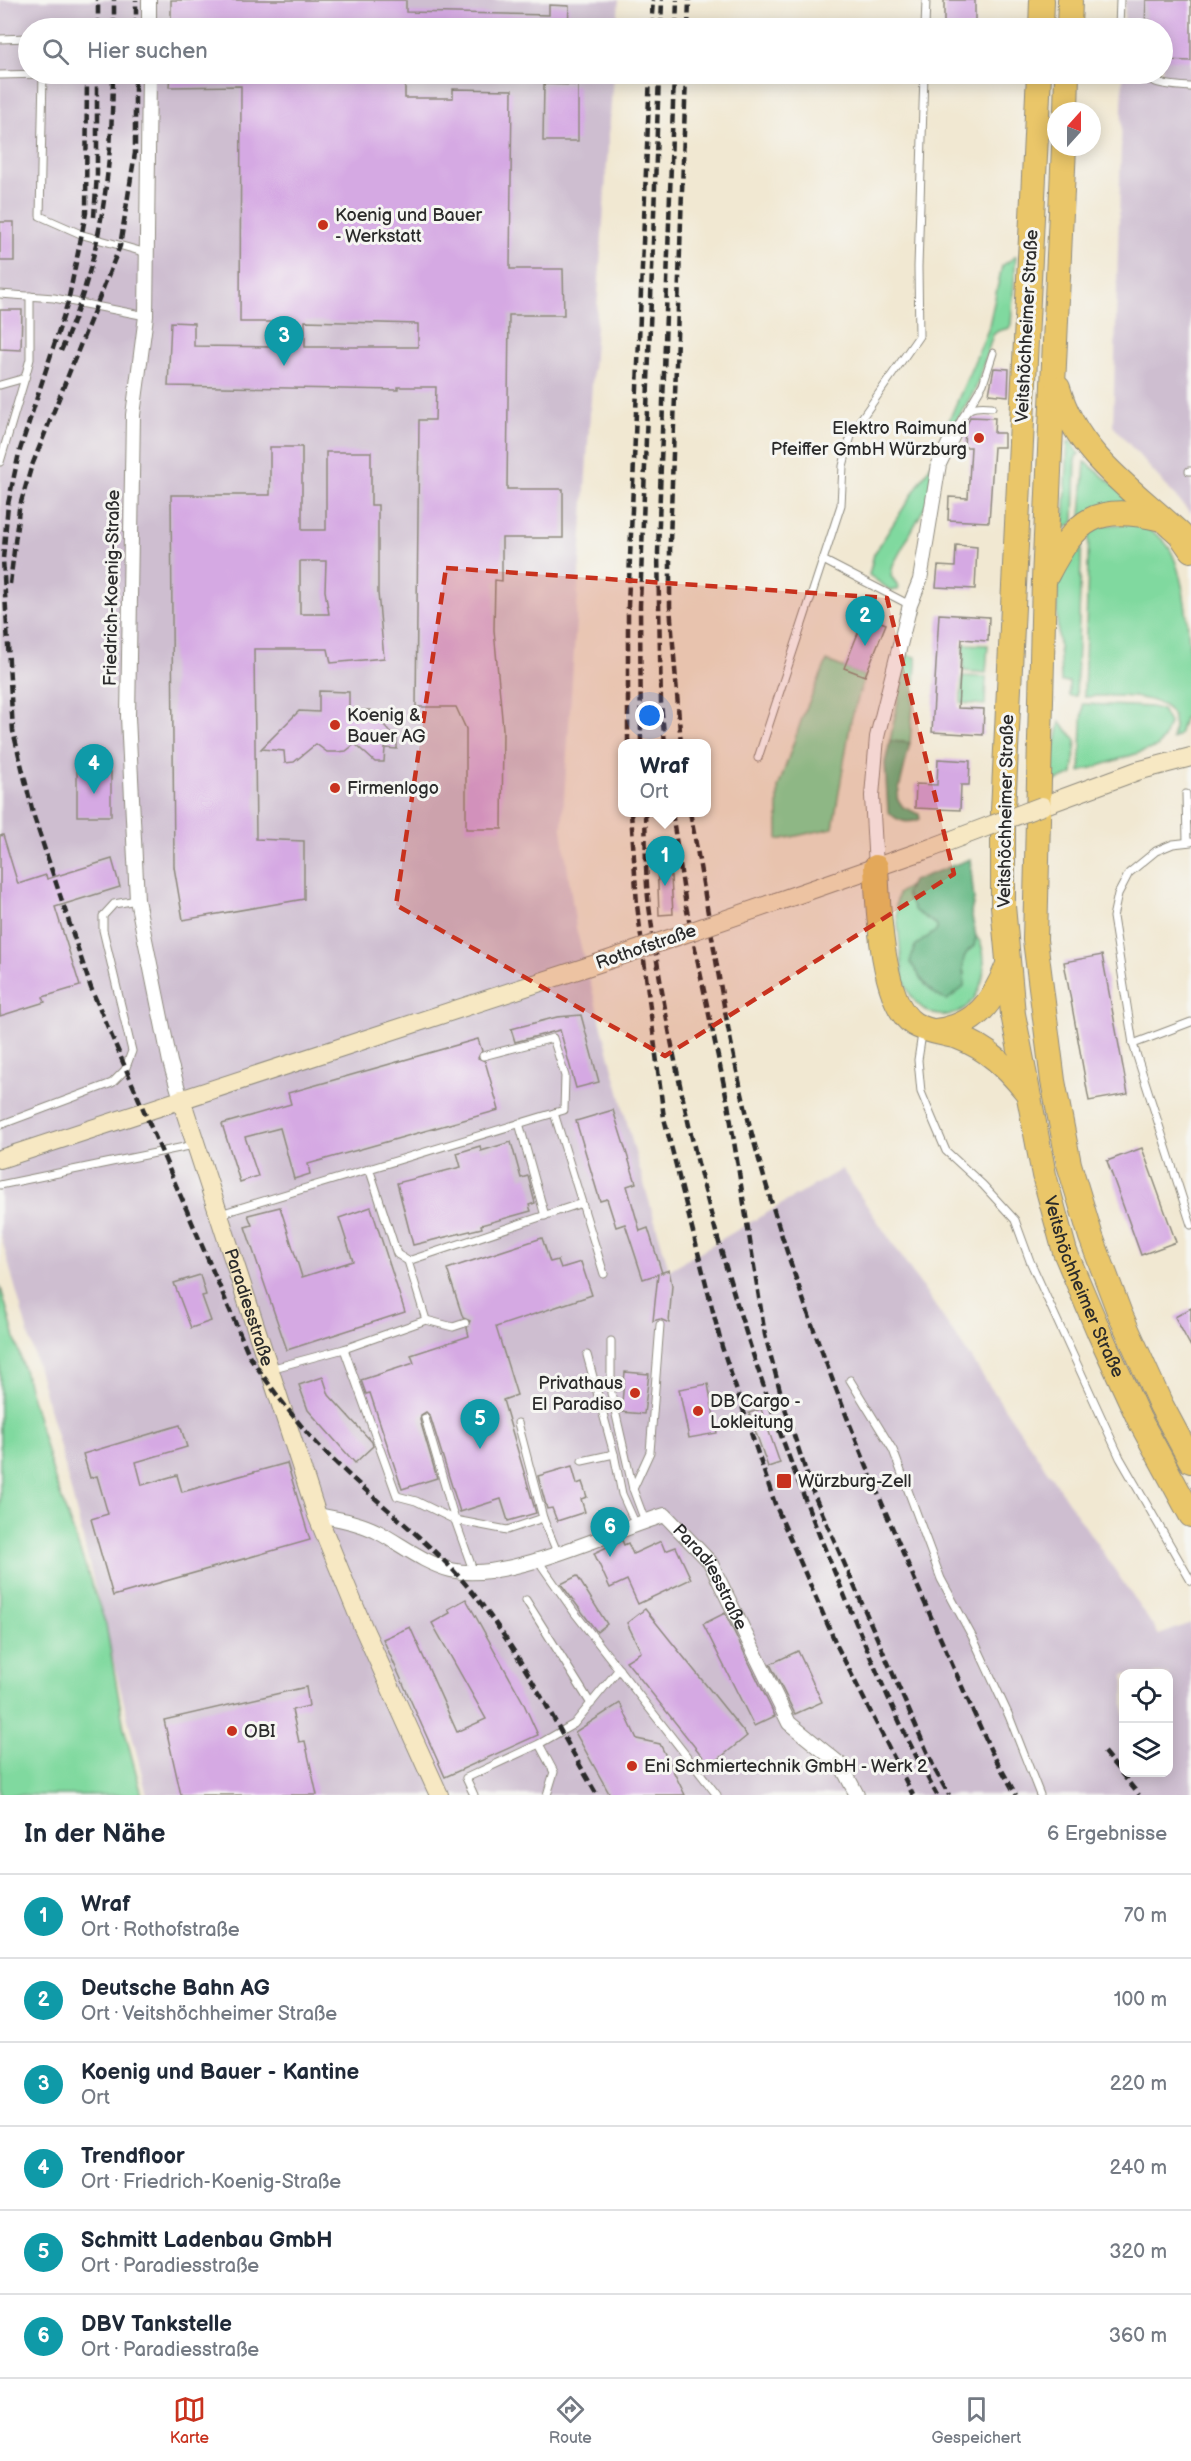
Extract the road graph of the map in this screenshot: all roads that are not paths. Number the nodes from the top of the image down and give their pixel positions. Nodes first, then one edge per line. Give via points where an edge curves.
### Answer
1 (149, 0) edge
2 (926, 0) edge
3 (1042, 0) edge
4 (1070, 0) edge
5 (1120, 0) edge
6 (149, 18) edge
7 (925, 18) edge
8 (1041, 18) edge
9 (1069, 18) edge
10 (1119, 18) edge
11 (18, 38) edge
12 (0, 39) edge
13 (0, 75) edge
14 (18, 75) edge
15 (43, 84) edge
16 (149, 84) edge
17 (924, 84) edge
18 (1039, 84) edge
19 (1067, 84) edge
20 (1165, 84) edge
21 (1191, 87) edge
22 (1066, 102) edge
23 (1064, 156) edge
24 (147, 253) junction
25 (0, 294) edge
26 (30, 296) junction
27 (146, 316) junction
28 (993, 353) dead end
29 (1054, 374) junction
30 (25, 378) junction
31 (0, 385) edge
32 (992, 407) dead end
33 (968, 409) junction
34 (954, 433) joint
35 (0, 462) edge
36 (1164, 519) junction
37 (1191, 550) edge
38 (823, 560) junction
39 (1044, 580) junction
40 (910, 605) junction
41 (1191, 757) edge
42 (758, 758) dead end
43 (1186, 794) dead end
44 (1189, 842) edge
45 (876, 867) junction
46 (137, 900) junction
47 (1008, 964) junction
48 (1191, 1022) edge
49 (928, 1030) junction
50 (1133, 1044) junction
51 (483, 1056) dead end
52 (1026, 1090) junction
53 (181, 1099) junction
54 (554, 1113) junction
55 (519, 1123) junction
56 (0, 1125) edge
57 (194, 1145) junction
58 (0, 1159) edge
59 (369, 1168) junction
60 (0, 1185) edge
61 (582, 1203) junction
62 (218, 1215) junction
63 (545, 1216) junction
64 (1191, 1225) edge
65 (408, 1261) junction
66 (604, 1274) dead end
67 (426, 1320) junction
68 (465, 1323) dead end
69 (660, 1325) dead end
70 (611, 1341) dead end
71 (344, 1349) junction
72 (586, 1355) dead end
73 (270, 1369) junction
74 (850, 1380) dead end
75 (425, 1418) dead end
76 (518, 1423) dead end
77 (614, 1454) junction
78 (582, 1461) dead end
79 (1191, 1461) edge
80 (633, 1489) junction
81 (317, 1515) junction
82 (1191, 1515) edge
83 (543, 1518) junction
84 (455, 1520) junction
85 (640, 1523) junction
86 (557, 1552) junction
87 (537, 1559) junction
88 (474, 1573) junction
89 (1191, 1581) edge
90 (526, 1600) dead end
91 (619, 1669) junction
92 (591, 1704) junction
93 (539, 1744) junction
94 (439, 1795) edge
95 (474, 1795) edge
96 (547, 1795) edge
97 (717, 1795) edge
98 (857, 1795) edge
99 (1040, 1795) edge

1 - 6 street
2 - 7 lane
3 - 8 highway
4 - 9 highway
5 - 10 lane
11 - 12 lane
13 - 14 lane
15 - 24 lane via 40,216 83,235
16 - 24 street, Friedrich-Koenig-Straße
17 - 38 lane via 919,336 852,432 843,466 841,505
18 - 47 highway, Veitshöchheimer Straße via 1005,755 1003,893
19 - 22 highway
20 - 21 lane
23 - 29 highway, Veitshöchheimer Straße
24 - 27 street, Friedrich-Koenig-Straße
25 - 26 lane
26 - 27 lane
26 - 30 lane via 30,359
27 - 46 street, Friedrich-Koenig-Straße via 133,415 128,717
28 - 33 lane via 983,384
29 - 36 highway via 1062,401 1084,444
29 - 39 highway, Veitshöchheimer Straße
30 - 31 lane
30 - 35 lane
32 - 33 lane
33 - 34 lane
34 - 40 street via 939,464 920,580
36 - 37 highway
36 - 39 highway via 1127,512 1084,523 1068,538
38 - 40 lane
38 - 42 lane
39 - 79 highway, Veitshöchheimer Straße via 1035,940 1053,1081 1069,1164 1091,1237 1124,1324
40 - 45 street via 882,710 874,759
41 - 45 main road, Rothofstraße, bridge via 1107,781
43 - 44 lane
44 - 50 lane via 1173,844 1144,859 1118,894 1113,917
45 - 49 highway via 891,992 903,1015
45 - 53 main road, Rothofstraße, bridge via 614,958
46 - 53 street, Friedrich-Koenig-Straße
46 - 56 lane via 114,904 103,916 132,1051 125,1070 112,1083
47 - 49 highway via 993,999 980,1013 963,1024
47 - 52 highway, Veitshöchheimer Straße
48 - 50 lane
49 - 52 highway via 957,1037 989,1053
49 - 89 lane via 918,1060 921,1092 946,1151 1015,1220 1029,1261 1119,1458
50 - 64 lane
51 - 54 lane via 552,1038 565,1076 564,1110
52 - 82 highway, Veitshöchheimer Straße via 1065,1252 1139,1419
53 - 57 main road, Paradiesstraße
53 - 58 main road, Rothofstraße
54 - 55 lane
54 - 61 lane
55 - 59 lane
55 - 63 lane
57 - 60 lane
57 - 62 main road, Paradiesstraße
59 - 62 lane
59 - 65 lane via 397,1254
61 - 63 lane
61 - 66 lane
62 - 73 main road, Paradiesstraße
63 - 65 lane
65 - 67 lane
67 - 68 lane via 453,1327
67 - 71 lane
69 - 80 lane via 650,1452
70 - 80 lane via 611,1393
71 - 73 lane
71 - 84 lane via 397,1496
72 - 77 lane
73 - 81 main road, Paradiesstraße
74 - 99 lane via 893,1450 941,1579 1009,1716
75 - 84 lane
76 - 83 lane
77 - 78 lane
77 - 85 lane via 622,1494
80 - 85 lane
81 - 88 street, Paradiesstraße via 349,1520 430,1563
81 - 94 main road, Paradiesstraße
83 - 84 lane via 507,1530
83 - 86 lane
84 - 88 lane
85 - 86 street, Paradiesstraße
85 - 98 street, Paradiesstraße via 665,1515 710,1562 789,1723 841,1765
86 - 87 street, Paradiesstraße
87 - 88 street, Paradiesstraße
87 - 91 lane
90 - 92 lane
91 - 92 lane
91 - 97 lane
92 - 93 lane via 573,1724
93 - 95 lane via 466,1778
93 - 96 lane via 554,1772

